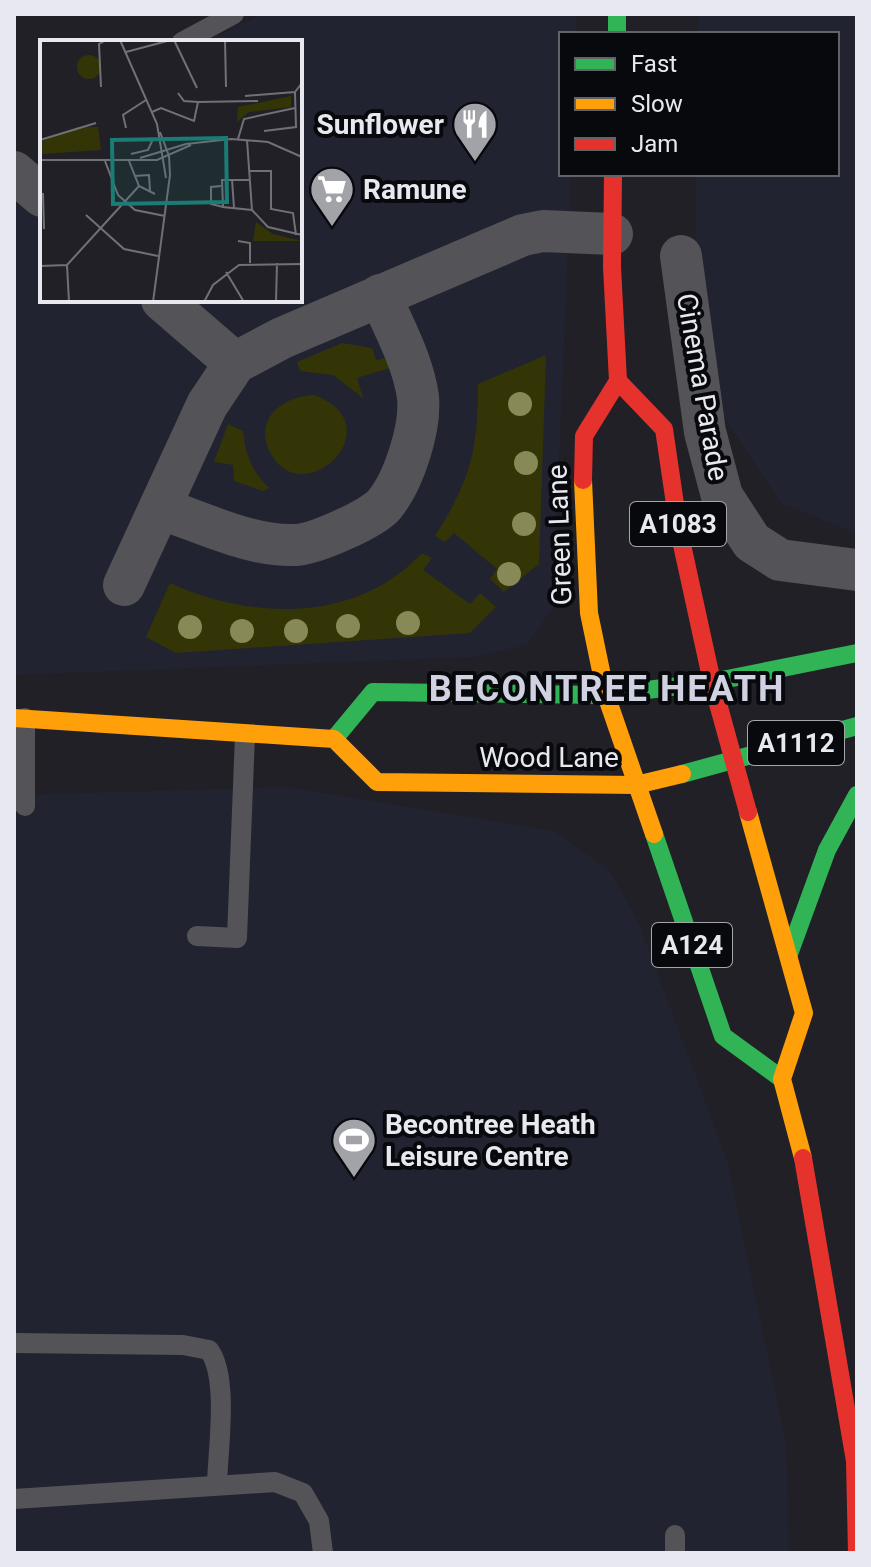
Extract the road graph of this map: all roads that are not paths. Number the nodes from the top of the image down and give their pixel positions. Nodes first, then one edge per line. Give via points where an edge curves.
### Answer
1 (234, 14) edge
2 (186, 40) edge
3 (613, 176) edge
4 (612, 234) junction
5 (681, 256) dead end
6 (380, 295) junction
7 (164, 302) edge
8 (235, 363) junction
9 (618, 381) junction
10 (162, 509) junction
11 (857, 570) edge
12 (124, 585) dead end
13 (857, 653) edge
14 (712, 682) junction
15 (606, 695) junction
16 (20, 718) edge
17 (857, 726) edge
18 (245, 735) junction
19 (334, 739) junction
20 (736, 762) junction
21 (636, 785) junction
22 (857, 795) edge
23 (25, 806) dead end
24 (197, 936) dead end
25 (789, 954) junction
26 (782, 1079) junction
27 (14, 1343) edge
28 (217, 1483) junction
29 (14, 1499) edge
30 (323, 1553) edge
31 (857, 1553) edge

1 - 2 lane
3 - 4 main road
4 - 6 street via 523,235
4 - 9 main road
5 - 11 street, Cinema Parade via 705,432 722,496 752,542 780,560
6 - 8 street
6 - 10 street via 410,364 418,398 417,438 383,506 333,534 298,545 251,540
7 - 8 street
8 - 10 street via 207,405
9 - 14 main road, A1083 via 664,429 679,531
9 - 15 main road, Green Lane via 584,436 582,519 589,613
10 - 12 street
13 - 14 main road
14 - 15 main road
14 - 20 main road
15 - 19 main road via 373,692
15 - 21 main road, Green Lane
16 - 18 main road
16 - 23 lane
17 - 20 main road, A1112
18 - 19 main road
18 - 24 lane via 237,938
19 - 21 main road, Wood Lane via 377,782
20 - 21 main road
20 - 25 main road
21 - 26 main road, Wood Lane / A124 via 723,1036
22 - 25 main road, A1112 via 827,850
25 - 26 main road via 804,1013
26 - 31 main road via 803,1156 855,1461
27 - 28 lane via 183,1345 209,1350 220,1382
28 - 29 lane
28 - 30 lane via 275,1482 303,1493 319,1521

